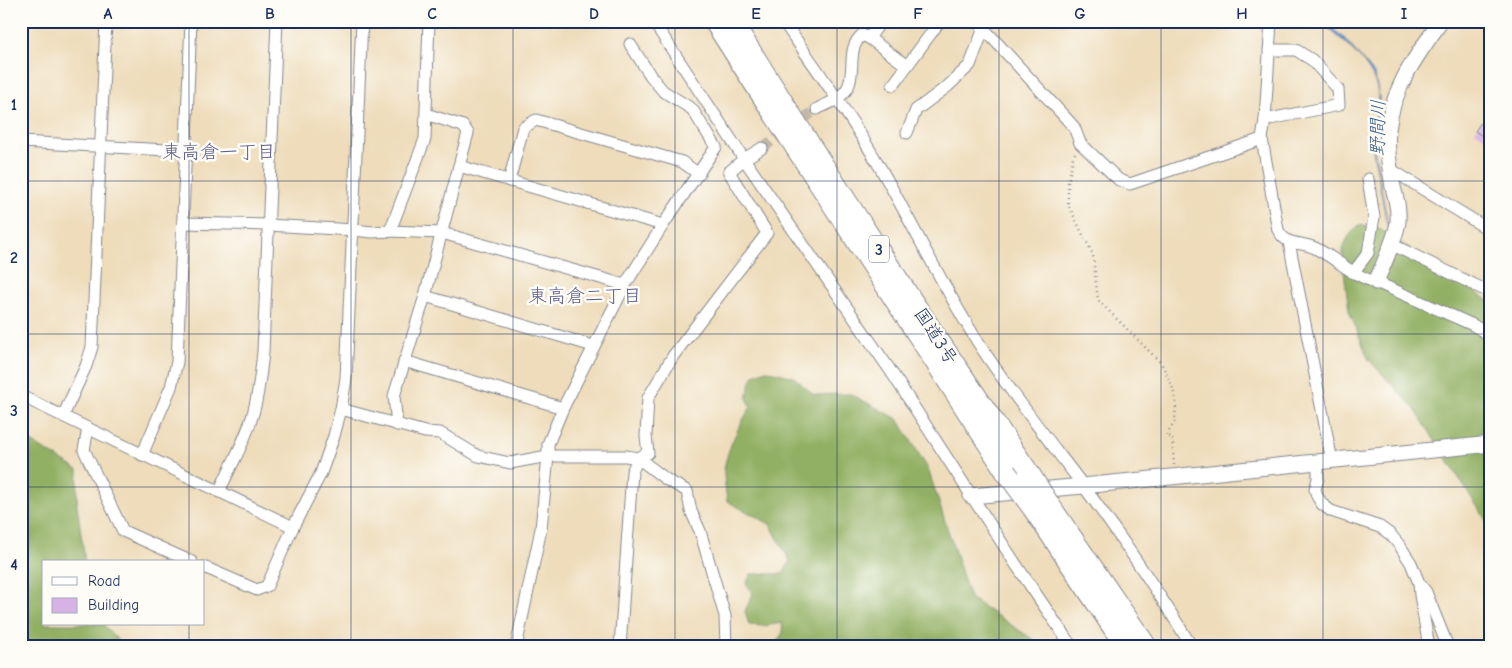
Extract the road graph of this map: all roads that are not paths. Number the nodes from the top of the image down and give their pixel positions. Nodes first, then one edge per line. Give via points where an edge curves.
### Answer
1 (106, 21) edge
2 (191, 21) edge
3 (277, 21) edge
4 (362, 21) edge
5 (429, 21) edge
6 (654, 21) edge
7 (714, 21) edge
8 (732, 21) edge
9 (783, 21) edge
10 (881, 21) edge
11 (940, 21) edge
12 (1271, 21) edge
13 (1438, 22) edge
14 (980, 24) edge
15 (869, 38) junction
16 (630, 44) dead end
17 (1269, 50) junction
18 (907, 66) junction
19 (893, 85) dead end
20 (837, 98) junction
21 (817, 109) tunnel mouth
22 (426, 114) junction
23 (1265, 120) junction
24 (907, 133) dead end
25 (1262, 139) junction
26 (21, 142) edge
27 (101, 147) junction
28 (762, 148) tunnel mouth
29 (185, 151) junction
30 (744, 159) junction
31 (459, 166) junction
32 (1390, 169) junction
33 (699, 174) junction
34 (1368, 179) dead end
35 (509, 181) junction
36 (183, 223) junction
37 (268, 225) junction
38 (663, 225) junction
39 (354, 230) junction
40 (390, 231) junction
41 (1491, 231) edge
42 (442, 232) junction
43 (1289, 242) junction
44 (1391, 244) junction
45 (1353, 273) junction
46 (1376, 282) junction
47 (625, 285) junction
48 (1491, 293) edge
49 (424, 296) junction
50 (1491, 336) edge
51 (593, 346) junction
52 (404, 361) junction
53 (21, 396) edge
54 (563, 408) junction
55 (341, 409) junction
56 (63, 416) junction
57 (397, 425) junction
58 (88, 428) junction
59 (1491, 444) edge
60 (142, 455) junction
61 (548, 456) junction
62 (638, 458) junction
63 (1325, 462) junction
64 (1084, 486) junction
65 (219, 492) junction
66 (971, 496) junction
67 (1042, 508) junction
68 (293, 527) junction
69 (188, 560) edge
70 (205, 567) edge
71 (1419, 583) junction
72 (516, 647) edge
73 (620, 647) edge
74 (726, 647) edge
75 (1072, 647) edge
76 (1126, 647) edge
77 (1147, 647) edge
78 (1192, 647) edge
79 (1428, 647) edge
80 (1448, 647) edge

1 - 27 street
2 - 29 street
3 - 37 street
4 - 39 street
5 - 22 street
6 - 30 street
7 - 67 highway, 国道3号 / 3, bridge via 1006,472
8 - 67 highway, 国道3号 / 3, bridge via 836,185 1029,474
9 - 20 street
10 - 15 street
11 - 18 street
12 - 17 street
13 - 32 street via 1404,76 1394,101 1388,129
14 - 24 street via 970,65 916,110
14 - 25 street via 1074,127 1080,143 1119,180 1130,184
15 - 18 street
15 - 20 street via 862,35 856,40 848,87
16 - 33 street via 663,91 692,109 716,148
17 - 23 street
17 - 23 street via 1296,50 1312,60 1338,89 1339,105
18 - 19 street
20 - 21 street
20 - 64 street via 881,169 980,346
22 - 31 street via 463,126 468,133
22 - 40 street via 425,139
23 - 25 street
25 - 43 street via 1278,230
26 - 27 street
27 - 29 street
27 - 56 street via 92,347
28 - 30 street
29 - 36 street
30 - 62 street via 728,172 767,233 673,356 648,398 648,454
30 - 66 street via 890,370
31 - 35 street
31 - 42 street
32 - 41 street
32 - 44 street via 1398,208 1398,223
33 - 35 street via 682,162 536,120 523,128
33 - 38 street
34 - 45 street via 1374,217 1368,253
35 - 38 street
36 - 37 street
36 - 60 street via 177,362 171,387
37 - 39 street
37 - 65 street via 260,383 244,438
38 - 47 street
39 - 40 street
39 - 55 street via 346,378
40 - 42 street
42 - 47 street
42 - 49 street
43 - 45 street via 1315,248
43 - 63 street
44 - 46 street
44 - 48 street
45 - 46 street
46 - 50 street
47 - 51 street
49 - 51 street
49 - 52 street
51 - 54 street
52 - 54 street
52 - 57 street via 394,396
53 - 56 street
54 - 61 street via 548,444
55 - 57 street
55 - 68 street via 321,473
56 - 58 street
57 - 61 street via 440,433 478,456 510,463
58 - 60 street
58 - 69 street via 84,450 123,531
59 - 63 street
60 - 65 street
61 - 62 street
61 - 72 street via 541,529
62 - 73 street via 632,472
62 - 74 street via 687,491 726,616
63 - 64 street
63 - 71 street via 1315,489 1322,504 1331,511 1391,535 1411,563
64 - 66 street
64 - 78 street via 1161,596
65 - 68 street
66 - 75 street
67 - 76 highway, 国道3号 / 3
67 - 77 highway, 国道3号 / 3
68 - 70 street via 267,586 257,590
71 - 79 street
71 - 80 street via 1426,592

